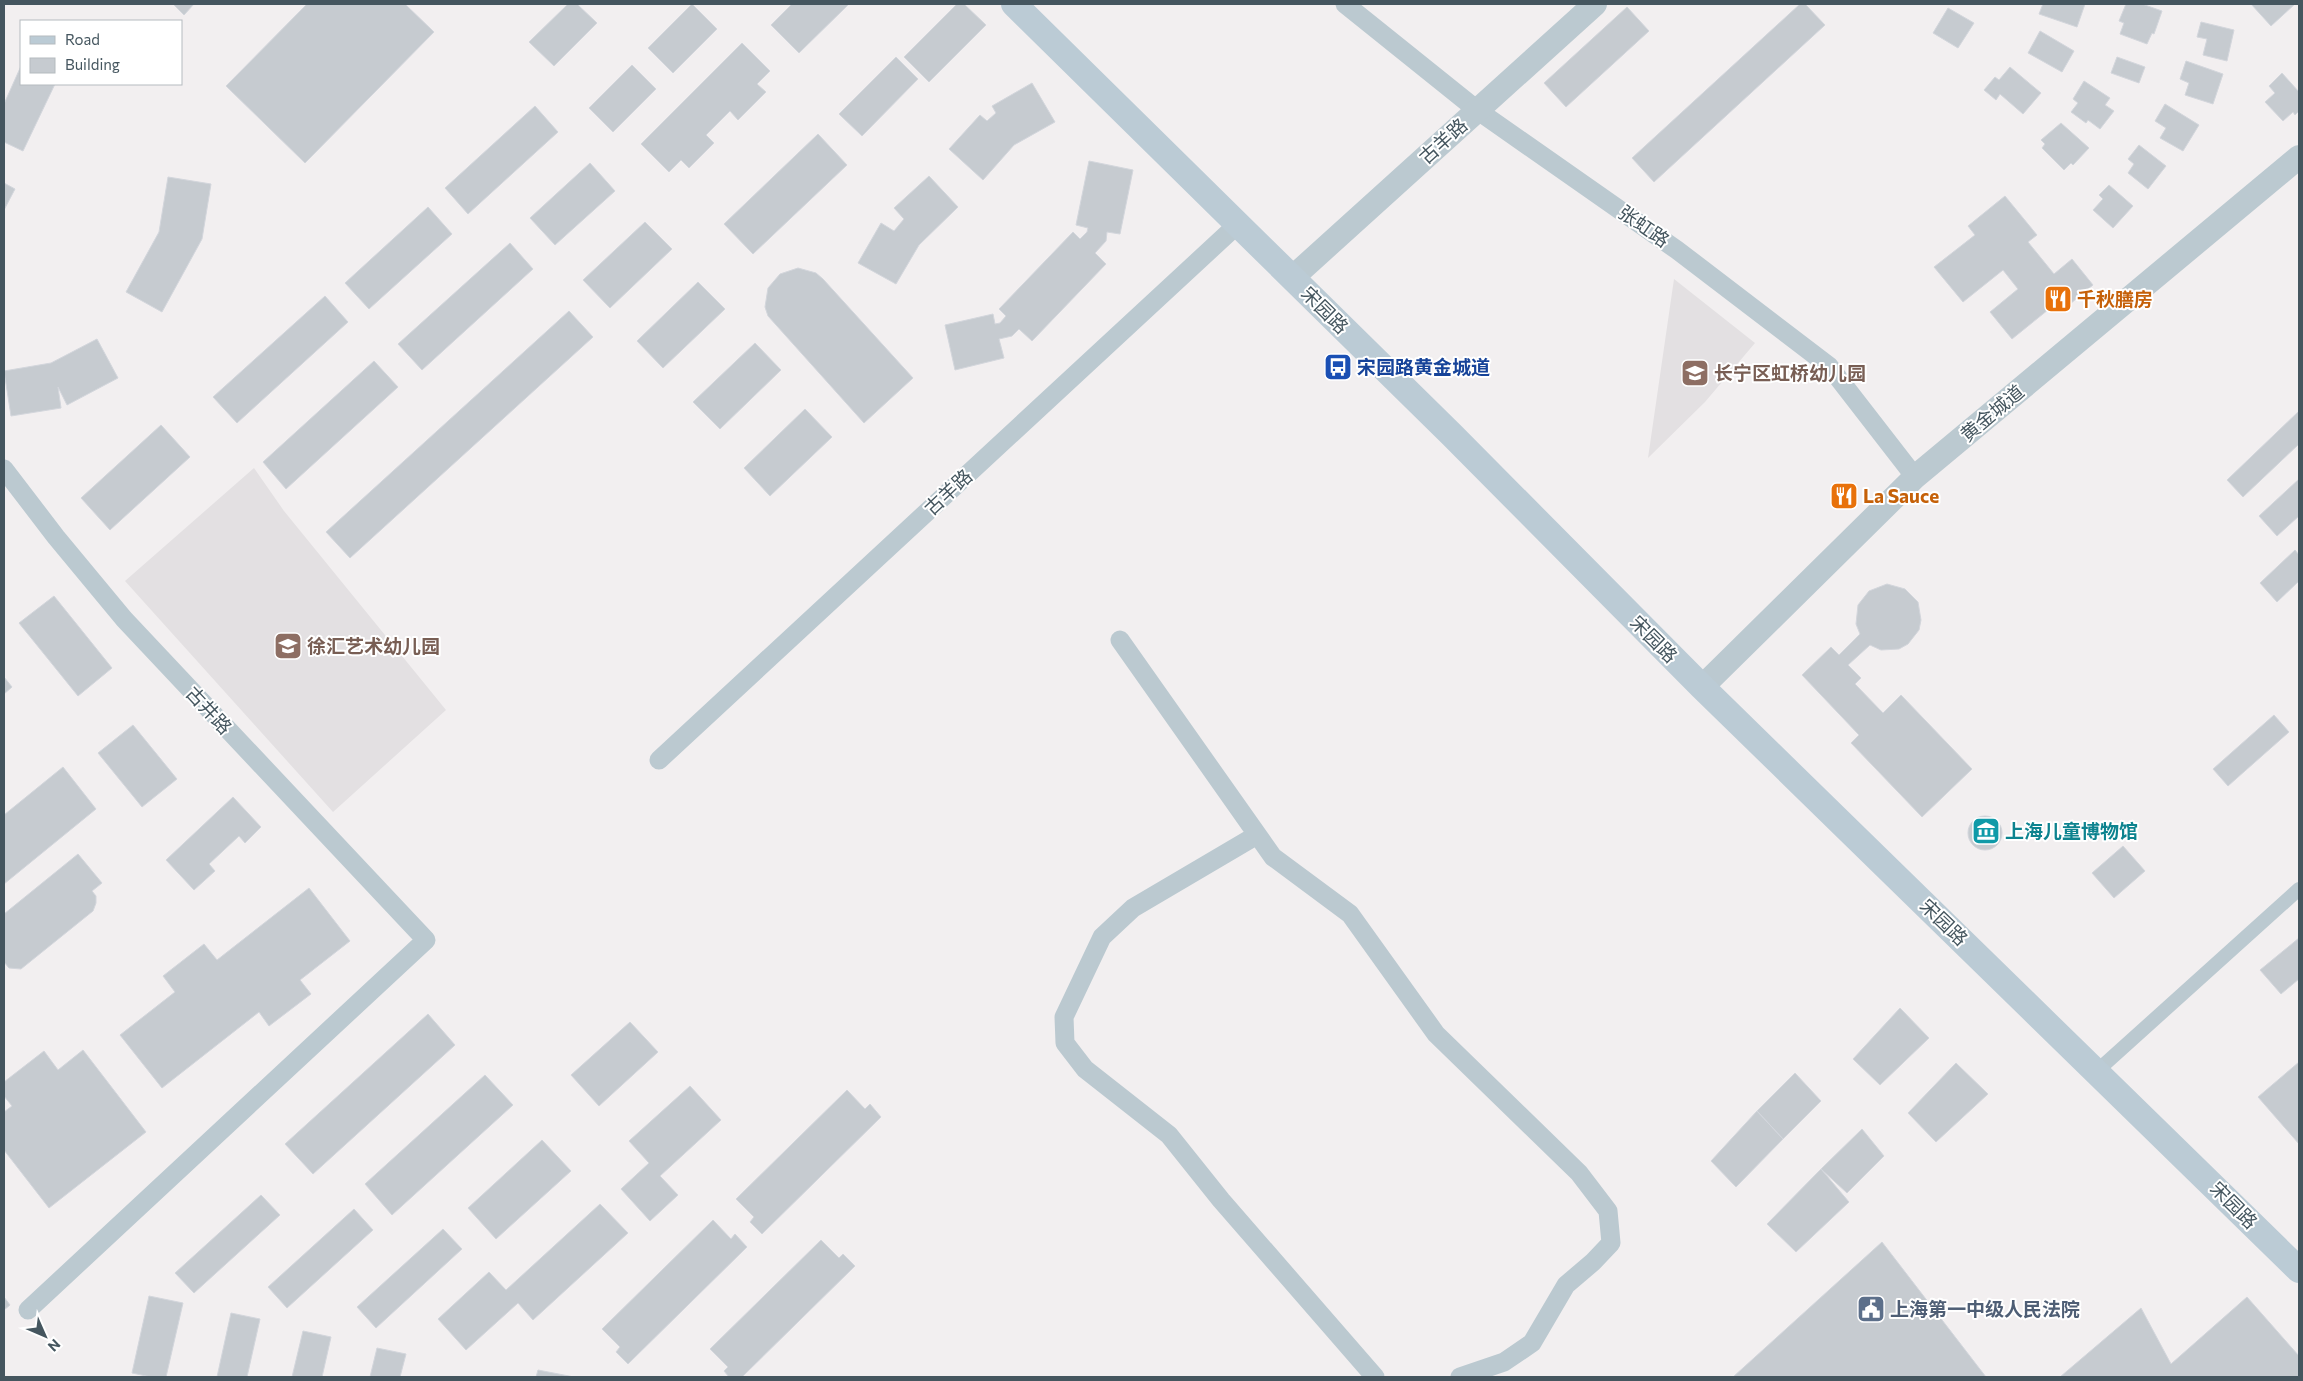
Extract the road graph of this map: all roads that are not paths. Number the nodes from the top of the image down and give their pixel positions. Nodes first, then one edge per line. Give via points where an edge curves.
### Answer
1 (1014, 4) edge
2 (1345, 4) edge
3 (1595, 4) edge
4 (1477, 110) junction
5 (2299, 157) edge
6 (1238, 224) junction
7 (1292, 278) junction
8 (4, 469) edge
9 (1915, 477) junction
10 (1120, 640) dead end
11 (1702, 687) junction
12 (659, 760) dead end
13 (1257, 834) junction
14 (2299, 889) edge
15 (2097, 1071) junction
16 (2299, 1270) edge
17 (28, 1310) dead end
18 (1375, 1377) edge
19 (1460, 1377) edge

1 - 6 main road, 宋园路
2 - 4 street, 张虹路
3 - 4 street, 古羊路
4 - 7 street, 古羊路
4 - 9 street, 张虹路 via 1677,250 1829,366
5 - 9 street, 黄金城道
6 - 7 main road, 宋园路
6 - 12 street, 古羊路
7 - 11 main road, 宋园路 via 1452,434
8 - 17 street, 古井路 via 124,619 426,940
9 - 11 street, 黄金城道
10 - 13 street
11 - 15 main road, 宋园路
13 - 18 street via 1133,908 1102,937 1064,1017 1065,1043 1085,1069 1169,1135 1221,1200
13 - 19 street via 1273,857 1350,914 1436,1034 1579,1174 1608,1211 1611,1243 1566,1285 1532,1343 1504,1362
14 - 15 street
15 - 16 main road, 宋园路

